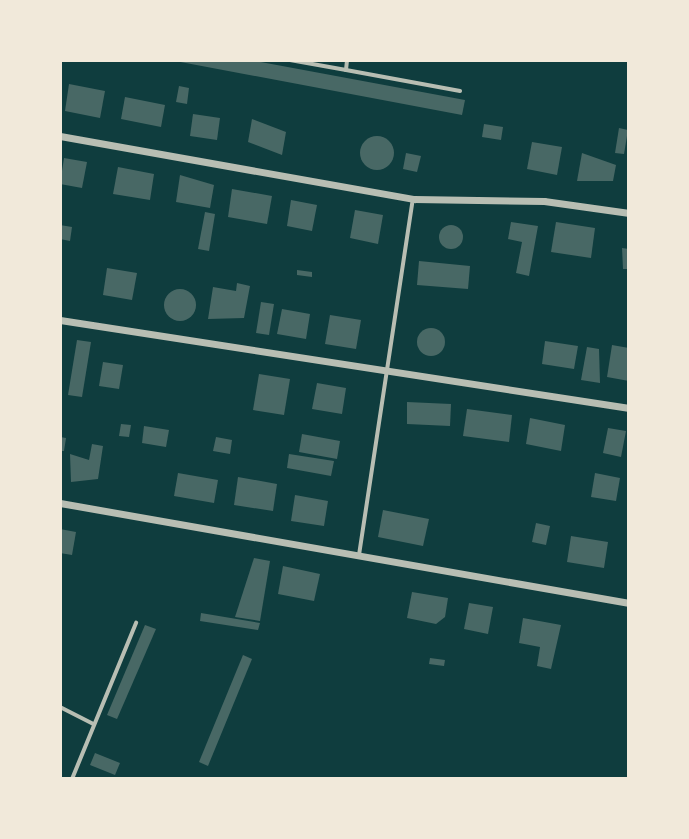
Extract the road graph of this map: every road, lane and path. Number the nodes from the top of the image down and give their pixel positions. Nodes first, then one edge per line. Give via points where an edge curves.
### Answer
1 (290, 60) edge
2 (347, 60) edge
3 (346, 70) junction
4 (460, 91) dead end
5 (60, 136) edge
6 (414, 199) junction
7 (629, 213) edge
8 (60, 320) edge
9 (389, 375) junction
10 (629, 408) edge
11 (60, 503) edge
12 (358, 557) junction
13 (629, 603) edge
14 (136, 623) dead end
15 (60, 707) edge
16 (94, 724) junction
17 (72, 779) edge

1 - 3 lane
2 - 3 lane
3 - 4 lane
5 - 6 street
6 - 7 street via 544,201
6 - 9 lane
8 - 9 street
9 - 10 street via 516,387
9 - 12 lane
11 - 12 street
12 - 13 street
14 - 16 lane
15 - 16 lane
16 - 17 lane

